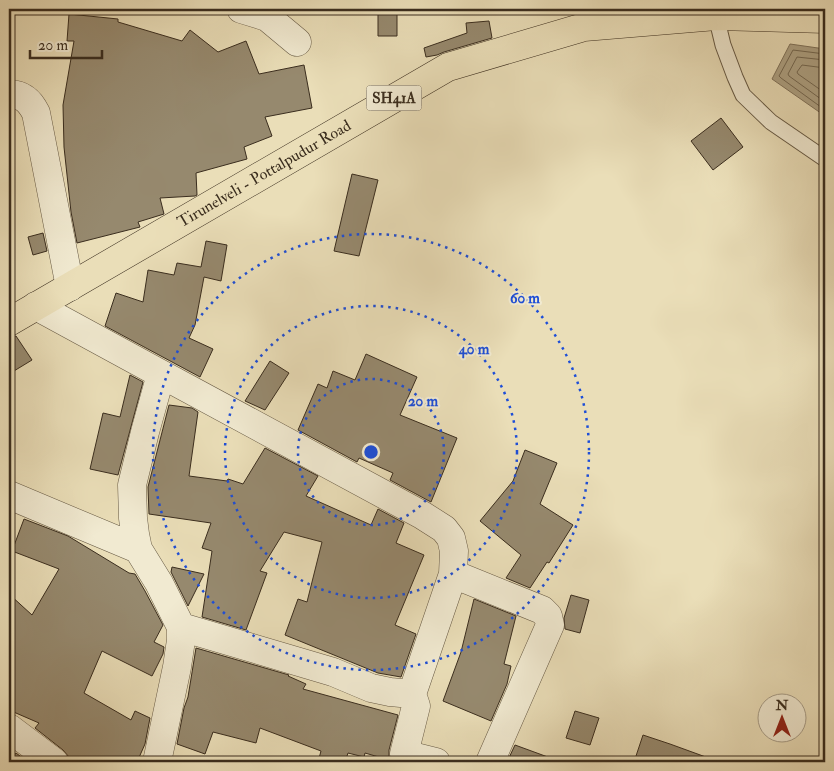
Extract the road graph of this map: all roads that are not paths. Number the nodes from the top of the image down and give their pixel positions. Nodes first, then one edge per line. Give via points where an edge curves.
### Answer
1 (240, 9) edge
2 (716, 16) junction
3 (825, 19) edge
4 (297, 42) dead end
5 (9, 94) edge
6 (825, 159) edge
7 (70, 287) junction
8 (36, 306) junction
9 (9, 322) edge
10 (161, 374) junction
11 (9, 494) edge
12 (138, 549) junction
13 (453, 574) junction
14 (181, 627) junction
15 (412, 694) junction
16 (9, 728) edge
17 (54, 762) edge
18 (157, 762) edge
19 (436, 762) edge
20 (490, 762) edge

1 - 4 street via 268,17
2 - 3 main road, Tirunelveli - Pottalpudur Road / SH41A
2 - 6 lane via 723,45 744,95 771,122
2 - 7 main road, Tirunelveli - Pottalpudur Road / SH41A via 584,27 448,67
5 - 7 street via 26,98 36,113
7 - 8 main road, Tirunelveli - Pottalpudur Road / SH41A
8 - 9 main road, Tirunelveli - Pottalpudur Road / SH41A
8 - 10 street
10 - 12 street via 132,485
10 - 13 street via 444,529 451,538 454,551
11 - 12 street
12 - 14 street
13 - 15 street
13 - 20 street via 542,610 550,624
14 - 15 street via 333,672 371,688
14 - 18 street via 177,667
15 - 19 street via 416,706 404,754
16 - 17 street

